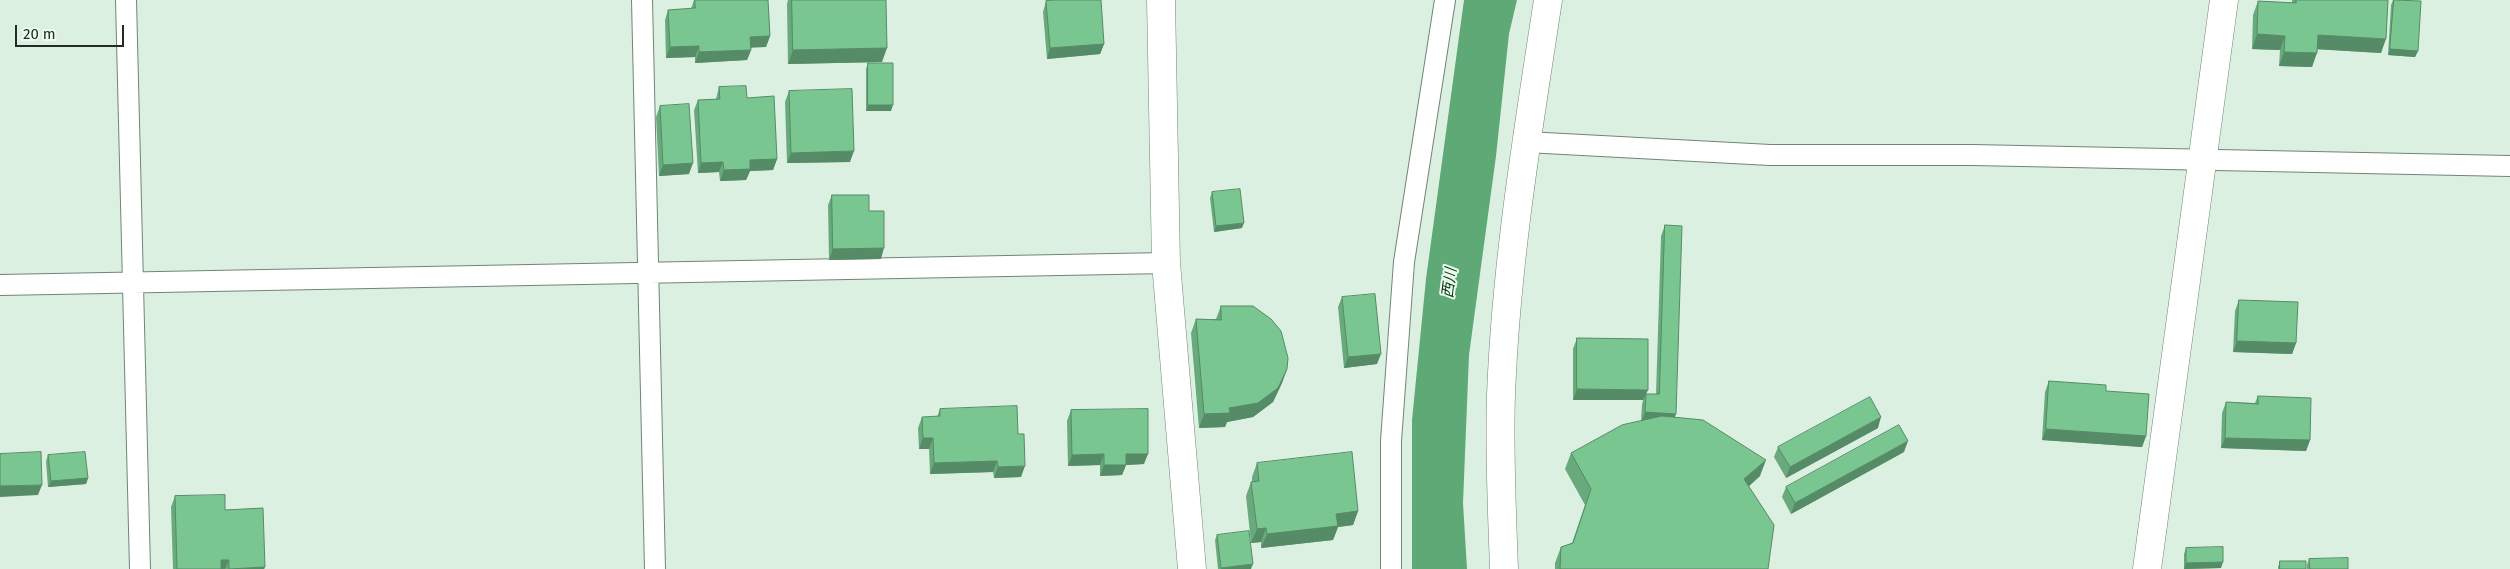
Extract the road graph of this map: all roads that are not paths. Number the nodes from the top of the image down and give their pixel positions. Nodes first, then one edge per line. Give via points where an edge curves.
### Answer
1 (126, 0) edge
2 (642, 0) edge
3 (1161, 0) edge
4 (1445, 0) edge
5 (1548, 0) edge
6 (2224, 0) edge
7 (1526, 142) junction
8 (2201, 159) junction
9 (2510, 166) edge
10 (1166, 263) junction
11 (647, 272) junction
12 (133, 283) junction
13 (0, 285) edge
14 (140, 569) edge
15 (655, 569) edge
16 (1192, 569) edge
17 (1391, 569) edge
18 (1504, 569) edge
19 (2147, 569) edge

1 - 12 lane
2 - 11 lane
3 - 10 street
4 - 17 lane via 1404,262 1391,441
5 - 7 street
6 - 8 street
7 - 8 lane via 1770,155
7 - 18 street via 1508,292 1501,394
8 - 9 lane
8 - 19 street
10 - 11 lane
10 - 16 street
11 - 12 lane
11 - 15 lane
12 - 13 lane
12 - 14 lane

